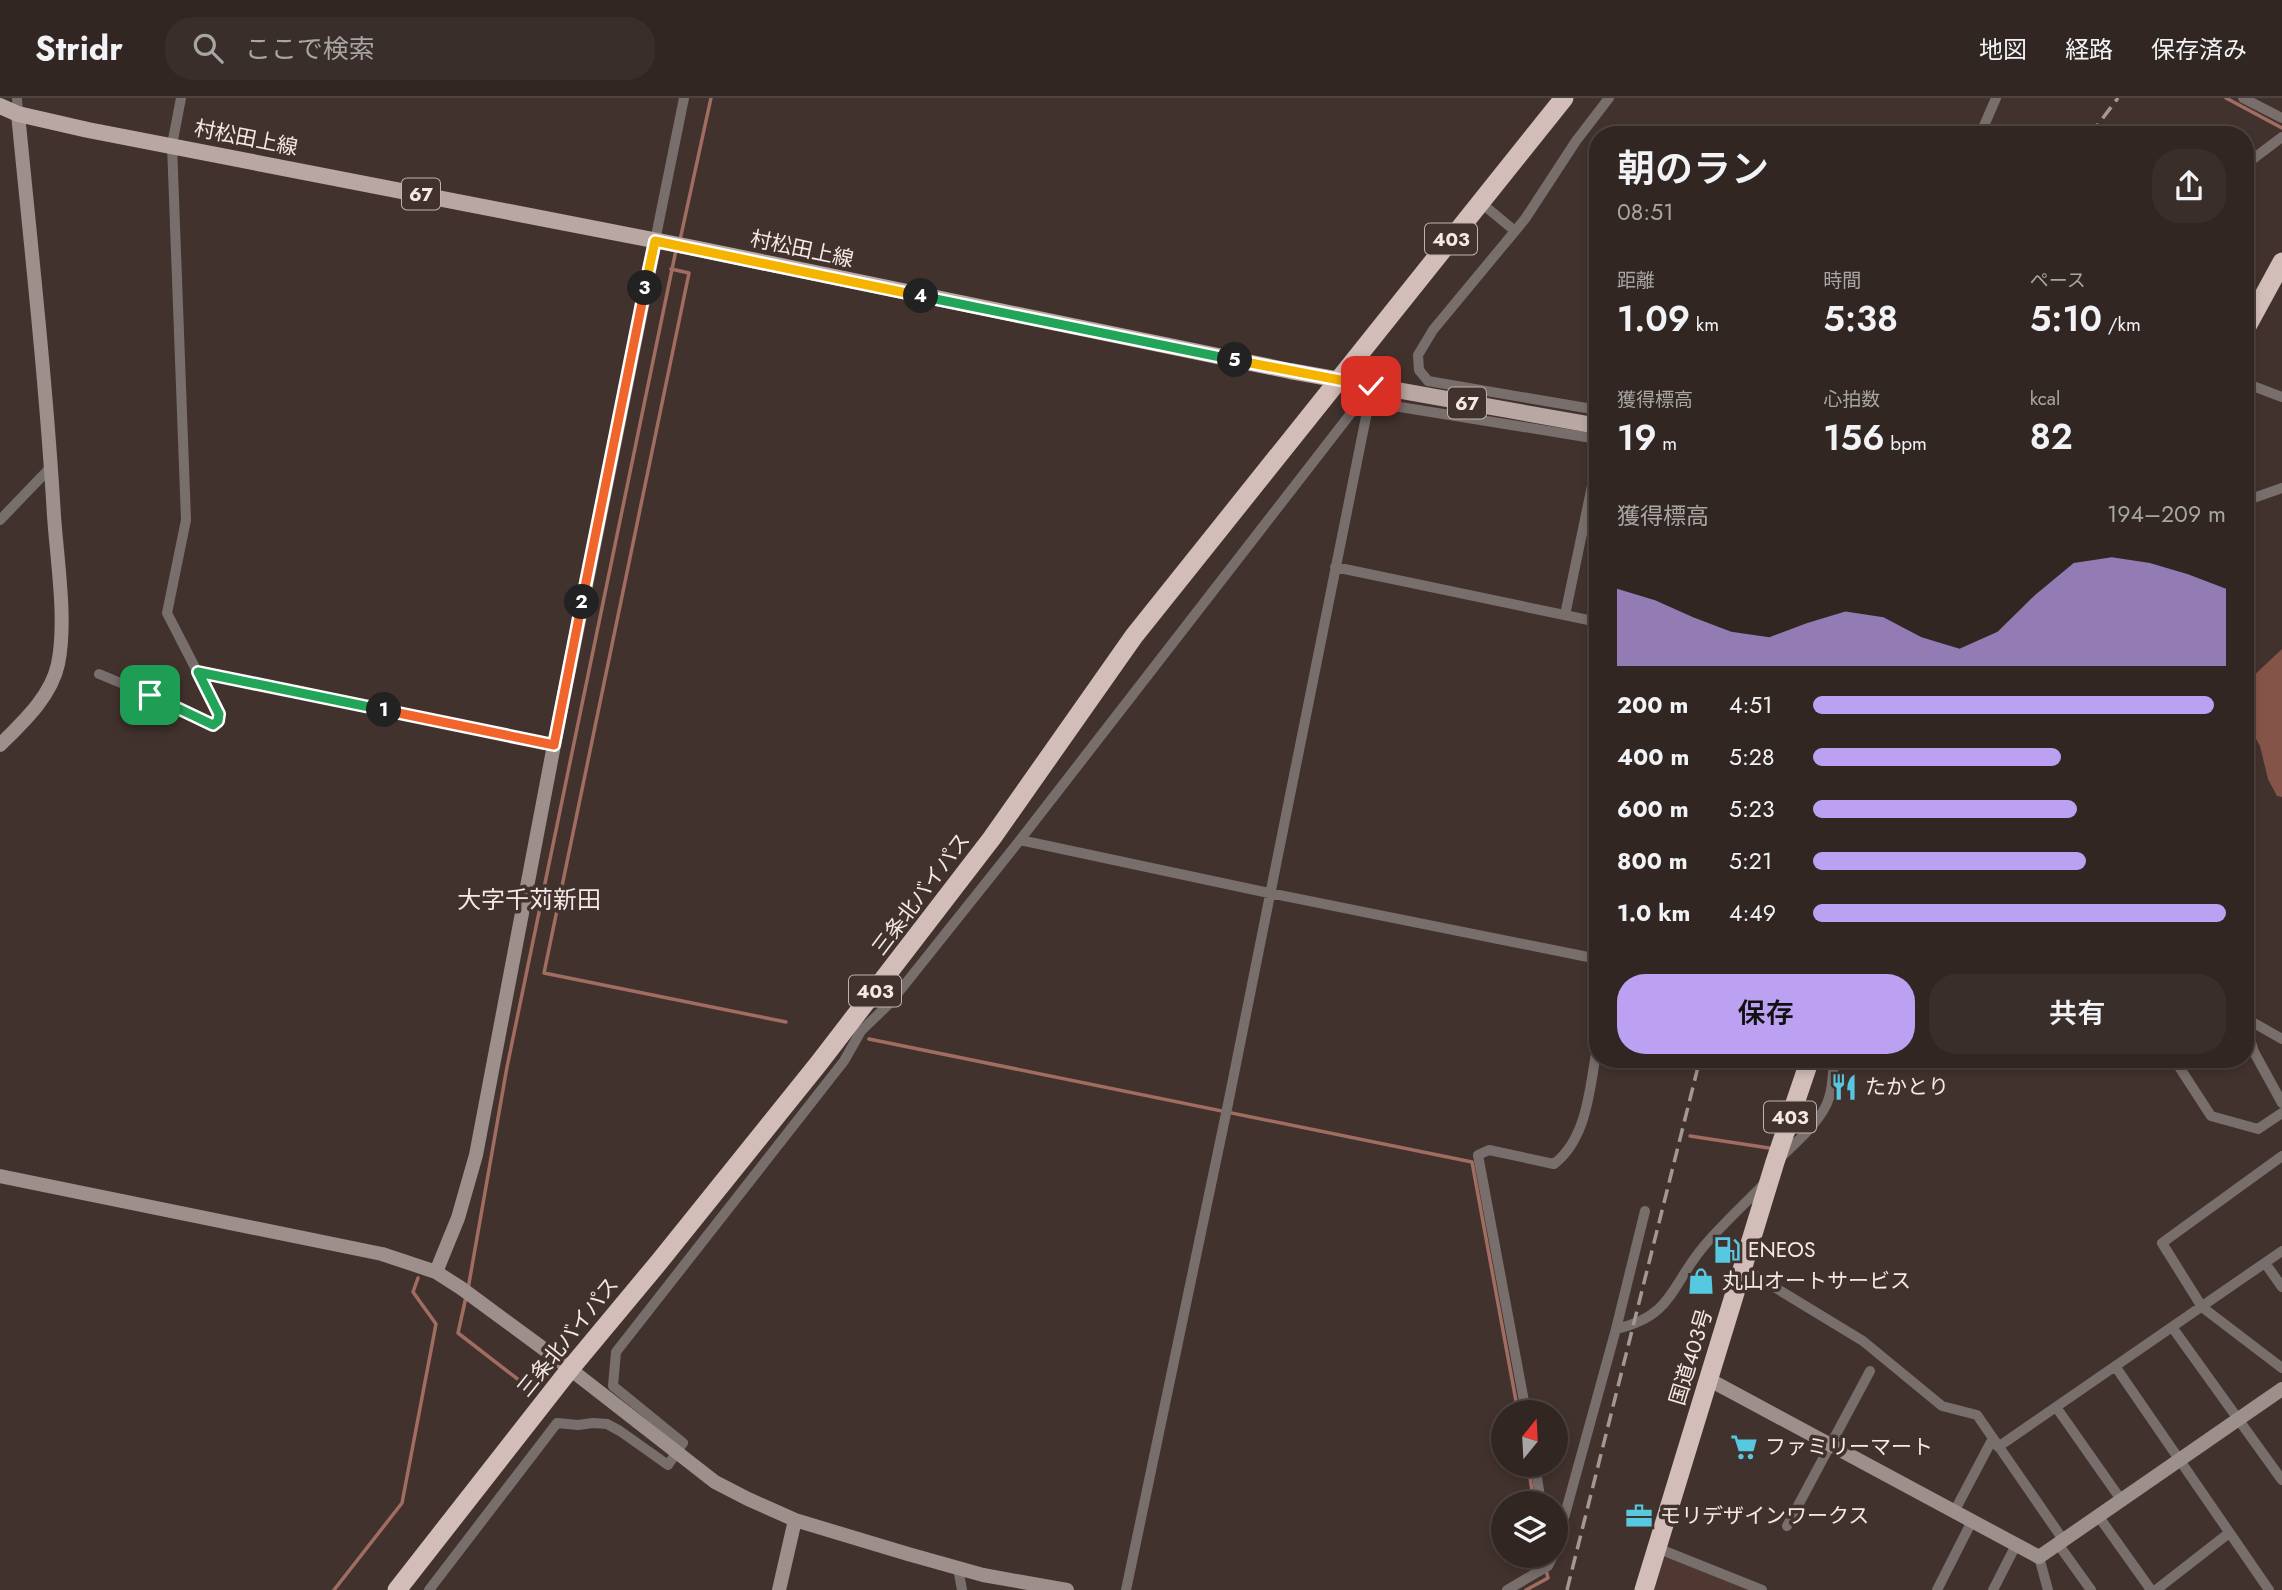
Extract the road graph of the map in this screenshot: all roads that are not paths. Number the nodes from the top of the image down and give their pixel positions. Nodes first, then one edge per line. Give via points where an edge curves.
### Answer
1 (181, 98) edge
2 (684, 98) edge
3 (1564, 98) edge
4 (1609, 98) edge
5 (1996, 98) edge
6 (2243, 98) edge
7 (0, 106) edge
8 (17, 106) edge
9 (2282, 118) edge
10 (1984, 126) edge
11 (2280, 138) edge
12 (172, 145) junction
13 (2254, 158) edge
14 (1480, 202) junction
15 (1515, 231) junction
16 (662, 242) junction
17 (2282, 262) edge
18 (2254, 313) edge
19 (1337, 380) junction
20 (2254, 386) edge
21 (2282, 397) edge
22 (1368, 402) junction
23 (1589, 408) edge
24 (1589, 424) edge
25 (1589, 438) edge
26 (51, 467) junction
27 (2282, 488) edge
28 (2254, 497) edge
29 (1589, 501) edge
30 (0, 520) edge
31 (1335, 567) junction
32 (1566, 615) junction
33 (1589, 620) edge
34 (198, 672) junction
35 (99, 674) dead end
36 (0, 745) edge
37 (554, 745) junction
38 (1020, 841) junction
39 (1269, 893) junction
40 (1589, 957) edge
41 (2254, 1025) edge
42 (2282, 1039) edge
43 (2254, 1052) edge
44 (1593, 1068) edge
45 (1807, 1068) edge
46 (1833, 1068) edge
47 (2180, 1068) edge
48 (2282, 1103) edge
49 (2282, 1113) edge
50 (2282, 1156) edge
51 (1773, 1169) junction
52 (0, 1176) edge
53 (1645, 1211) dead end
54 (2282, 1251) edge
55 (2265, 1263) junction
56 (1742, 1268) junction
57 (436, 1272) junction
58 (2282, 1287) edge
59 (2202, 1307) junction
60 (2172, 1327) junction
61 (1616, 1329) junction
62 (2115, 1366) junction
63 (2282, 1368) edge
64 (570, 1369) junction
65 (1870, 1371) dead end
66 (1708, 1379) junction
67 (2282, 1389) edge
68 (1524, 1400) edge
69 (2056, 1407) junction
70 (2238, 1420) junction
71 (1996, 1443) junction
72 (1830, 1445) junction
73 (677, 1453) junction
74 (2180, 1460) junction
75 (2282, 1479) edge
76 (2122, 1501) junction
77 (1568, 1503) edge
78 (1954, 1512) junction
79 (2099, 1517) junction
80 (796, 1520) junction
81 (1972, 1521) junction
82 (1787, 1526) dead end
83 (2229, 1532) junction
84 (2061, 1543) junction
85 (2017, 1545) junction
86 (1657, 1548) junction
87 (2039, 1557) junction
88 (958, 1568) junction
89 (1545, 1568) edge
90 (397, 1590) edge
91 (429, 1590) edge
92 (779, 1590) edge
93 (962, 1590) edge
94 (1067, 1590) edge
95 (1126, 1590) edge
96 (1507, 1590) edge
97 (1644, 1590) edge
98 (1762, 1590) edge
99 (1937, 1590) edge
100 (1993, 1590) edge
101 (2048, 1590) edge
102 (2091, 1590) edge
103 (2154, 1590) edge
104 (2269, 1590) edge

1 - 12 street
2 - 16 street
3 - 14 highway, 403
4 - 15 street
5 - 10 street
6 - 9 street
7 - 8 main road, 村松田上線 / 67
8 - 12 main road, 村松田上線 / 67 via 88,130
8 - 26 street
11 - 13 street
12 - 16 main road, 村松田上線 / 67
12 - 34 street via 186,520 167,613
14 - 15 street
14 - 19 highway, 403
15 - 23 street via 1433,330 1418,355 1419,370 1428,381
16 - 19 main road, 村松田上線 / 67
16 - 37 street
17 - 18 highway
19 - 24 main road, 村松田上線 / 67
19 - 64 highway, 三条北バイパス / 403 via 1134,636 992,838 819,1063
20 - 21 street
22 - 25 street
22 - 31 street
22 - 38 street via 1354,408
26 - 30 street
26 - 36 street via 60,611 58,665 29,716
27 - 28 street
29 - 32 street
31 - 32 street
31 - 39 street
32 - 33 street
34 - 35 street via 219,714 213,725
34 - 37 street
37 - 57 street via 476,1155
38 - 39 street
38 - 73 street via 890,1003 861,1031 844,1062 615,1352 612,1386 683,1443
39 - 40 street
39 - 95 street
41 - 42 street
43 - 48 street
44 - 68 street via 1581,1129 1565,1156 1554,1164 1489,1150 1478,1155
45 - 51 highway, 国道403号 / 403
46 - 51 street via 1825,1107
47 - 49 street via 2211,1116 2258,1129
50 - 59 street via 2162,1243
51 - 56 highway, 国道403号 / 403
51 - 61 street via 1700,1251 1669,1301 1647,1319
52 - 57 street via 382,1254
53 - 61 street
54 - 55 street
55 - 58 street
55 - 59 street
56 - 66 highway, 国道403号 / 403
56 - 71 street via 1863,1342 1942,1406 1977,1415
57 - 64 street
59 - 60 street
59 - 63 street
60 - 62 street
60 - 70 street
61 - 77 street
62 - 69 street
62 - 74 street
64 - 73 street
64 - 90 highway, 三条北バイパス / 403
65 - 72 street
66 - 72 street
66 - 86 highway, 国道403号 / 403
67 - 70 street
69 - 71 street
69 - 76 street
70 - 74 street
70 - 75 street
71 - 78 street
71 - 84 street
72 - 78 street
72 - 82 street
73 - 80 street via 715,1482
73 - 91 street via 668,1465 607,1424 558,1423
74 - 76 street
74 - 83 street
76 - 79 street
78 - 81 street
79 - 84 street
79 - 103 street
80 - 88 street
80 - 92 street
81 - 85 street
81 - 99 street
83 - 103 street
83 - 104 street
84 - 87 street
84 - 102 street
85 - 87 street
85 - 100 street
86 - 97 highway, 国道403号 / 403
86 - 98 street
87 - 101 street
88 - 93 street
88 - 94 street
89 - 96 street

